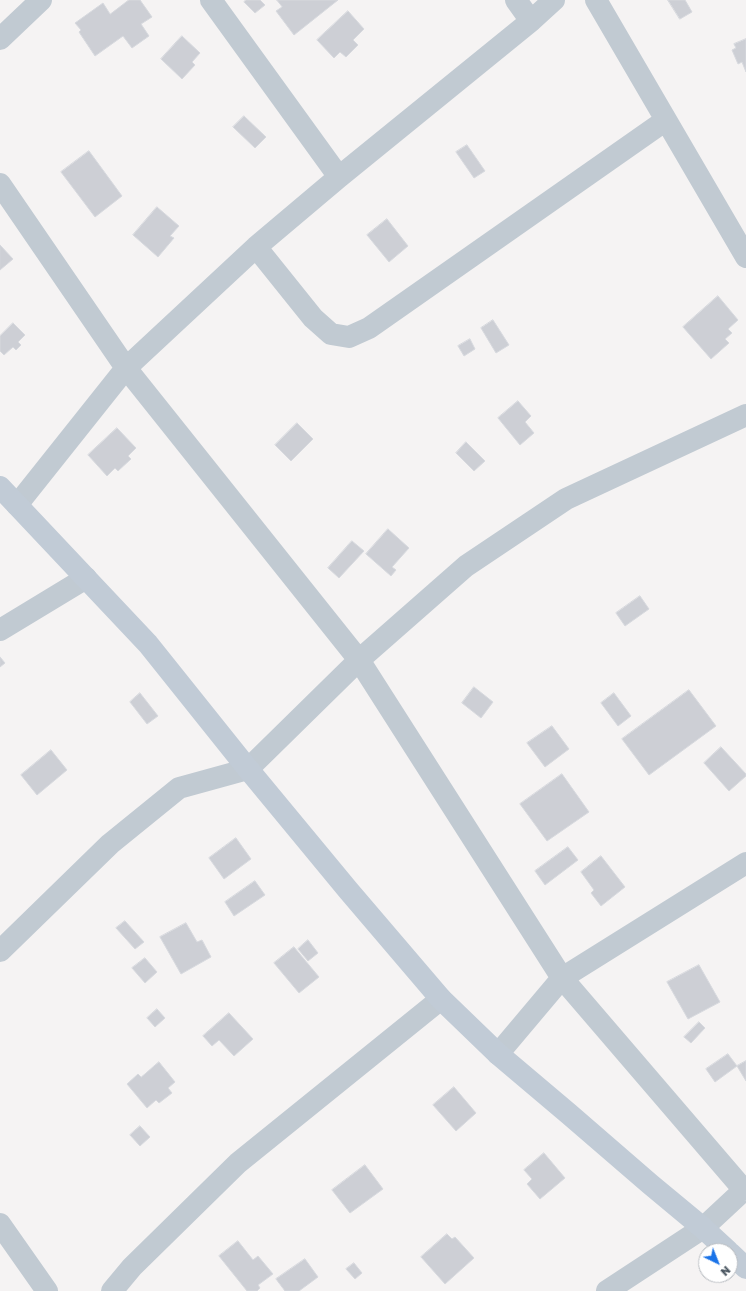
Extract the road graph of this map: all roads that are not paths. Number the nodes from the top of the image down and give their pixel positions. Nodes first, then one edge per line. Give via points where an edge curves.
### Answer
1 (41, 0) edge
2 (211, 0) edge
3 (516, 0) edge
4 (554, 0) edge
5 (596, 0) edge
6 (531, 22) junction
7 (0, 39) edge
8 (666, 120) junction
9 (339, 177) junction
10 (0, 184) edge
11 (256, 247) junction
12 (746, 258) edge
13 (126, 368) junction
14 (746, 415) edge
15 (0, 487) edge
16 (17, 505) junction
17 (86, 578) junction
18 (0, 630) edge
19 (359, 660) junction
20 (248, 769) junction
21 (746, 863) edge
22 (0, 951) edge
23 (562, 978) junction
24 (441, 999) junction
25 (498, 1054) junction
26 (745, 1189) edge
27 (0, 1224) edge
28 (703, 1228) junction
29 (719, 1243) edge
30 (738, 1260) edge
31 (746, 1268) edge
32 (48, 1291) edge
33 (112, 1291) edge
34 (607, 1291) edge

1 - 7 street
2 - 9 street
3 - 6 street
4 - 6 street
5 - 8 street
6 - 9 street
8 - 11 street via 369,328 349,337 331,334 313,318
8 - 12 street
9 - 11 street
10 - 13 street
11 - 13 street
13 - 16 street
13 - 19 street
14 - 19 street via 566,499 466,566
15 - 16 street
16 - 17 street
17 - 18 street
17 - 20 street via 148,644
19 - 20 street
19 - 23 street
20 - 22 street via 179,788 110,844
20 - 24 street
21 - 23 street
23 - 25 street
23 - 26 street
24 - 25 street
24 - 33 street via 238,1163 132,1267
25 - 28 street
26 - 28 street
27 - 32 street
28 - 29 street
28 - 34 street
30 - 31 street

